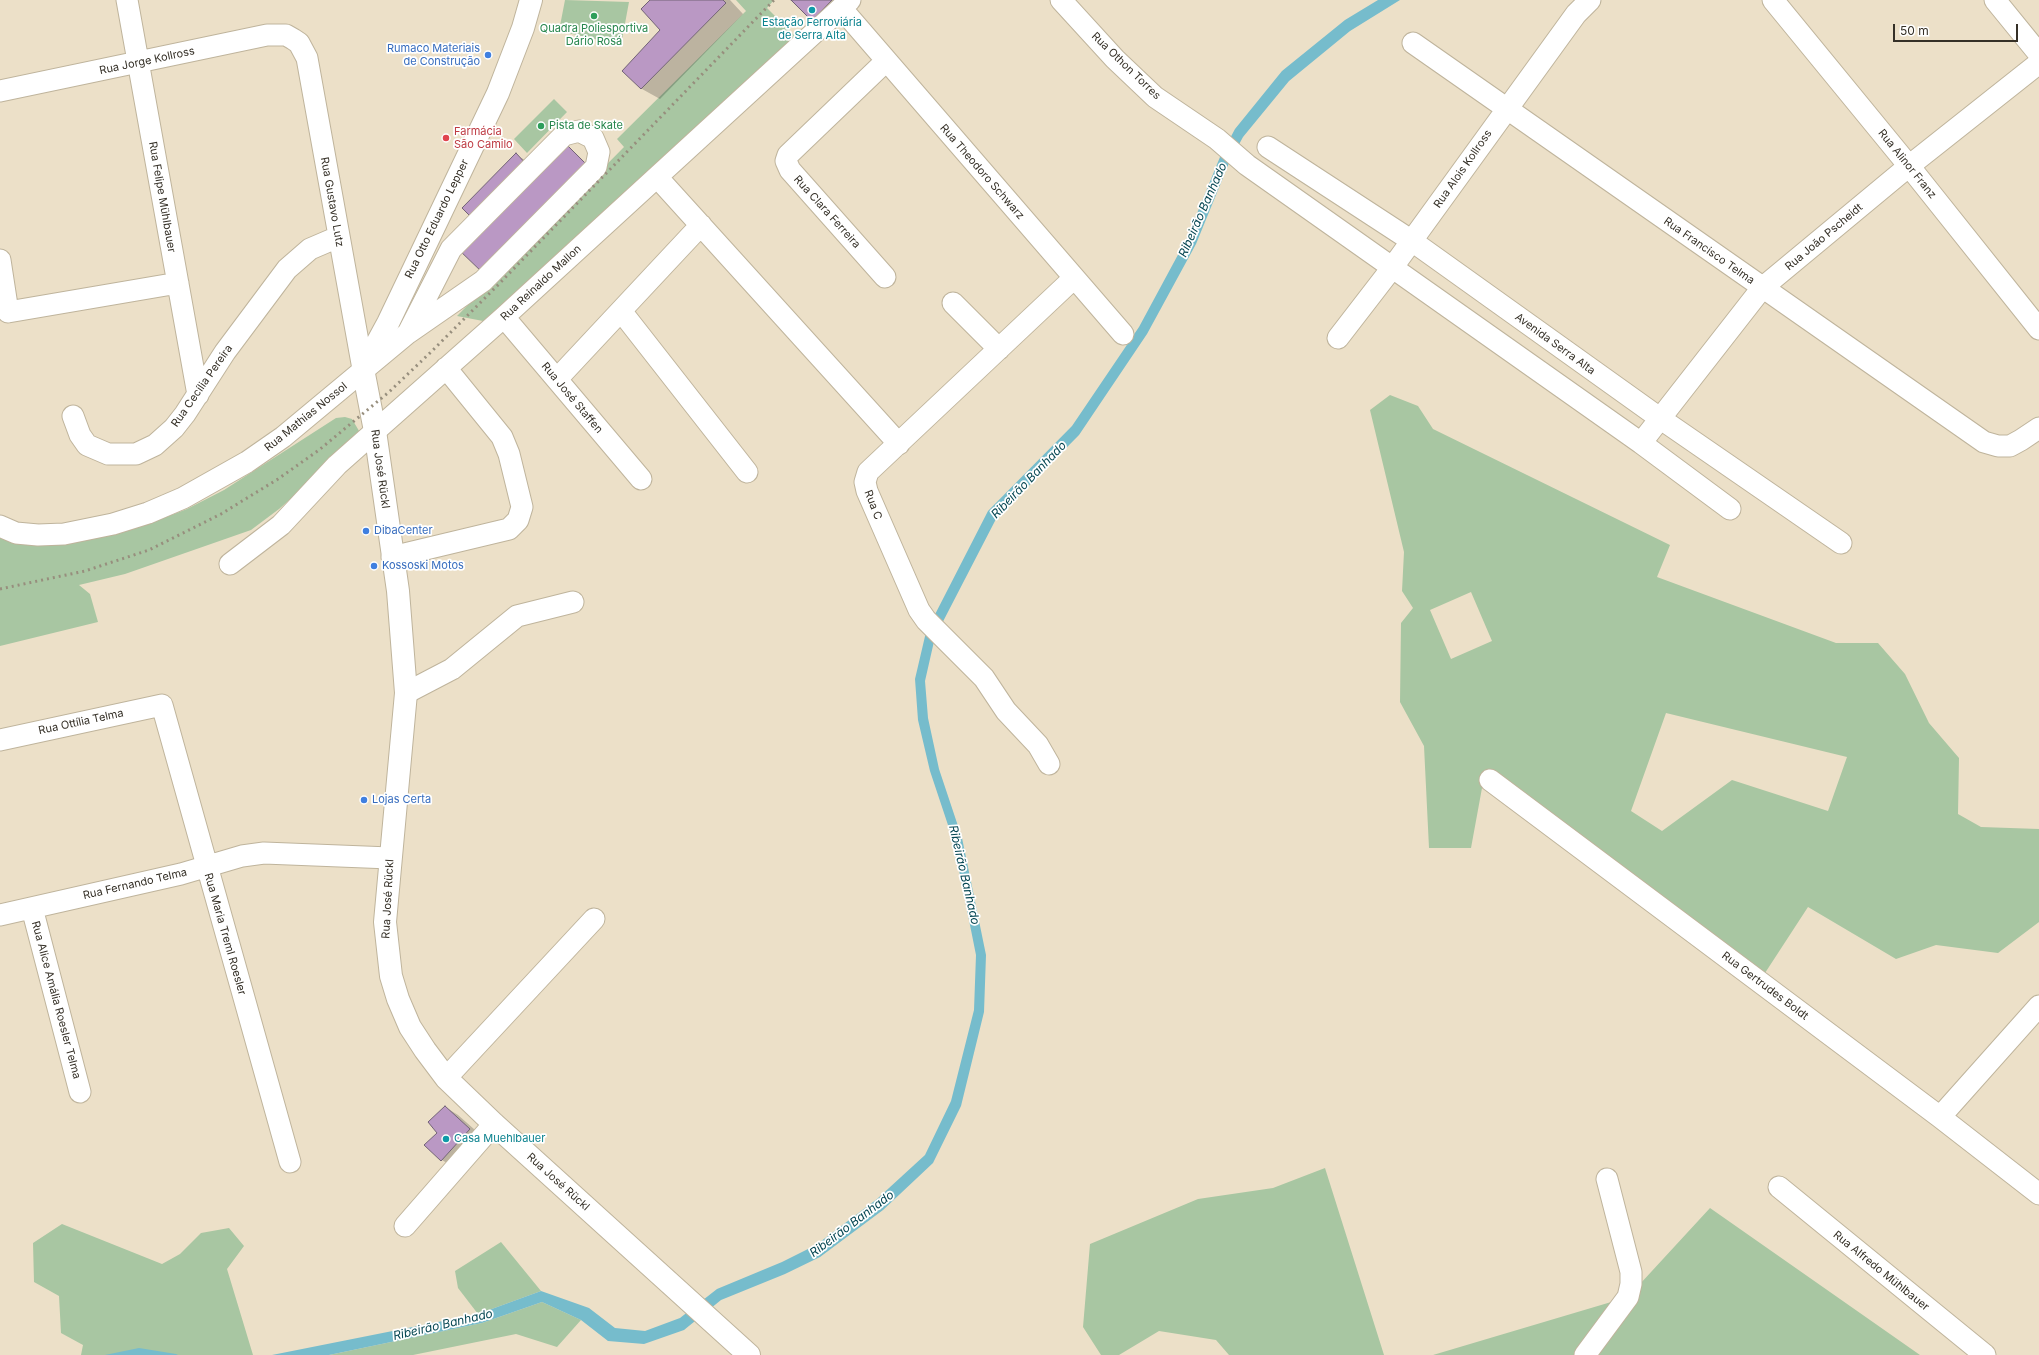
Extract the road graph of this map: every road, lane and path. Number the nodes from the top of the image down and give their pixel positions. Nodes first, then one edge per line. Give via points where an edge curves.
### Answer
1 (127, 0) edge
2 (531, 0) edge
3 (1061, 0) edge
4 (1590, 0) edge
5 (1773, 0) edge
6 (1996, 0) edge
7 (846, 5) edge
8 (294, 39) joint
9 (1413, 43) dead end
10 (2039, 54) edge
11 (886, 61) junction
12 (138, 63) junction
13 (2039, 63) edge
14 (0, 91) edge
15 (1507, 108) junction
16 (1268, 146) dead end
17 (1909, 166) junction
18 (657, 177) junction
19 (701, 225) junction
20 (338, 237) junction
21 (1412, 241) junction
22 (0, 260) edge
23 (1392, 268) junction
24 (885, 277) dead end
25 (1074, 278) junction
26 (178, 283) junction
27 (1762, 288) junction
28 (953, 303) dead end
29 (621, 311) junction
30 (504, 317) junction
31 (2039, 330) edge
32 (408, 333) junction
33 (1123, 334) dead end
34 (1338, 338) dead end
35 (999, 349) junction
36 (446, 368) junction
37 (363, 369) junction
38 (557, 379) junction
39 (198, 395) junction
40 (73, 416) dead end
41 (1661, 419) junction
42 (2039, 428) edge
43 (375, 431) junction
44 (1641, 443) junction
45 (899, 444) junction
46 (748, 472) dead end
47 (640, 480) dead end
48 (1730, 509) dead end
49 (0, 526) edge
50 (1841, 543) dead end
51 (392, 557) junction
52 (230, 564) dead end
53 (573, 602) dead end
54 (406, 693) junction
55 (162, 705) joint
56 (0, 740) edge
57 (1049, 764) dead end
58 (1490, 780) dead end
59 (390, 858) junction
60 (206, 867) junction
61 (32, 908) junction
62 (0, 915) edge
63 (594, 919) dead end
64 (2039, 1006) edge
65 (446, 1078) junction
66 (80, 1092) dead end
67 (1940, 1117) junction
68 (494, 1124) junction
69 (290, 1162) dead end
70 (1607, 1179) dead end
71 (1778, 1187) dead end
72 (2039, 1194) edge
73 (405, 1226) dead end
74 (1972, 1351) edge
75 (749, 1355) edge
76 (1585, 1355) edge

1 - 12 street, Rua Felipe Mühlbauer
2 - 37 main road, Rua Otto Eduardo Lepper via 498,93
3 - 23 street, Rua Othon Torres via 1115,59 1155,97 1217,139 1247,165
4 - 15 street, Rua Alois Kollross via 1576,14
5 - 17 street, Rua Alinor Franz
6 - 10 street
7 - 11 street, Rua Theodoro Schwarz
7 - 18 street, Rua Reinaldo Mallon
8 - 12 street, Rua Jorge Kollross via 286,35 267,35
8 - 20 street, Rua Gustavo Lutz via 307,58
9 - 15 street, Rua Francisco Telma
11 - 24 street, Rua Clara Ferreira via 788,155 786,161 790,170
11 - 25 street, Rua Theodoro Schwarz
12 - 14 street, Rua Jorge Kollross
12 - 26 street, Rua Felipe Mühlbauer
13 - 17 street, Rua João Pscheidt
15 - 21 street, Rua Alois Kollross
15 - 27 street, Rua Francisco Telma
16 - 21 street, Avenida Serra Alta
17 - 27 street, Rua João Pscheidt
17 - 31 street, Rua Alinor Franz
18 - 19 street
18 - 30 street, Rua Reinaldo Mallon
19 - 29 street
19 - 45 street
20 - 37 street, Rua Gustavo Lutz
20 - 39 street, Rua Cecília Pereira via 316,245 295,261 225,352
21 - 23 street, Rua Alois Kollross
21 - 41 street, Avenida Serra Alta
22 - 26 street via 8,312
23 - 34 street, Rua Alois Kollross
23 - 44 street
25 - 33 street, Rua Theodoro Schwarz
25 - 35 street, Rua C
26 - 39 street, Rua Felipe Mühlbauer
27 - 41 street, Rua João Pscheidt
27 - 42 street, Rua Francisco Telma via 1984,442 2010,446
28 - 35 street
29 - 38 street
29 - 46 street
30 - 36 street, Rua Reinaldo Mallon
30 - 38 street, Rua José Staffen
32 - 32 street, Rua Mathias Nossol via 451,249 564,135 579,131 593,138 600,152 596,167 484,281
32 - 37 street, Rua Mathias Nossol
35 - 45 street, Rua C
36 - 43 street, Rua Reinaldo Mallon
36 - 51 street via 502,438 509,454 522,507 518,520 509,529
37 - 43 main road, Rua José Rückl
37 - 49 street, Rua Mathias Nossol via 284,437 247,462 183,498 148,513 88,530 38,535 16,533
38 - 47 street, Rua José Staffen
39 - 40 street, Rua Cecília Pereira via 166,436 155,445 136,454 108,454 88,445 80,435
41 - 44 street, Rua João Pscheidt
41 - 50 street, Avenida Serra Alta
43 - 51 main road, Rua José Rückl
43 - 52 street, Rua Reinaldo Mallon via 337,465 280,525
44 - 48 street
45 - 57 street, Rua C via 868,472 865,482 866,491 914,602 926,620 984,678 1013,719 1038,745
51 - 54 main road, Rua José Rückl via 401,620
53 - 54 street via 517,616 452,669
54 - 59 main road, Rua José Rückl
55 - 56 street, Rua Ottília Telma
55 - 60 street, Rua Maria Treml Roesler
58 - 67 street, Rua Gertrudes Boldt
59 - 60 street, Rua Fernando Telma via 264,853 242,856
59 - 65 main road, Rua José Rückl via 385,922 391,976 410,1027
60 - 61 street, Rua Fernando Telma
60 - 69 street, Rua Maria Treml Roesler
61 - 62 street, Rua Fernando Telma
61 - 66 street, Rua Alice Amália Roesler Telma
63 - 65 street
64 - 67 street
65 - 68 main road, Rua José Rückl
67 - 72 street, Rua Gertrudes Boldt
68 - 73 street
68 - 75 main road, Rua José Rückl
70 - 76 street via 1631,1272 1631,1284 1628,1297
71 - 74 street, Rua Alfredo Mühlbauer

